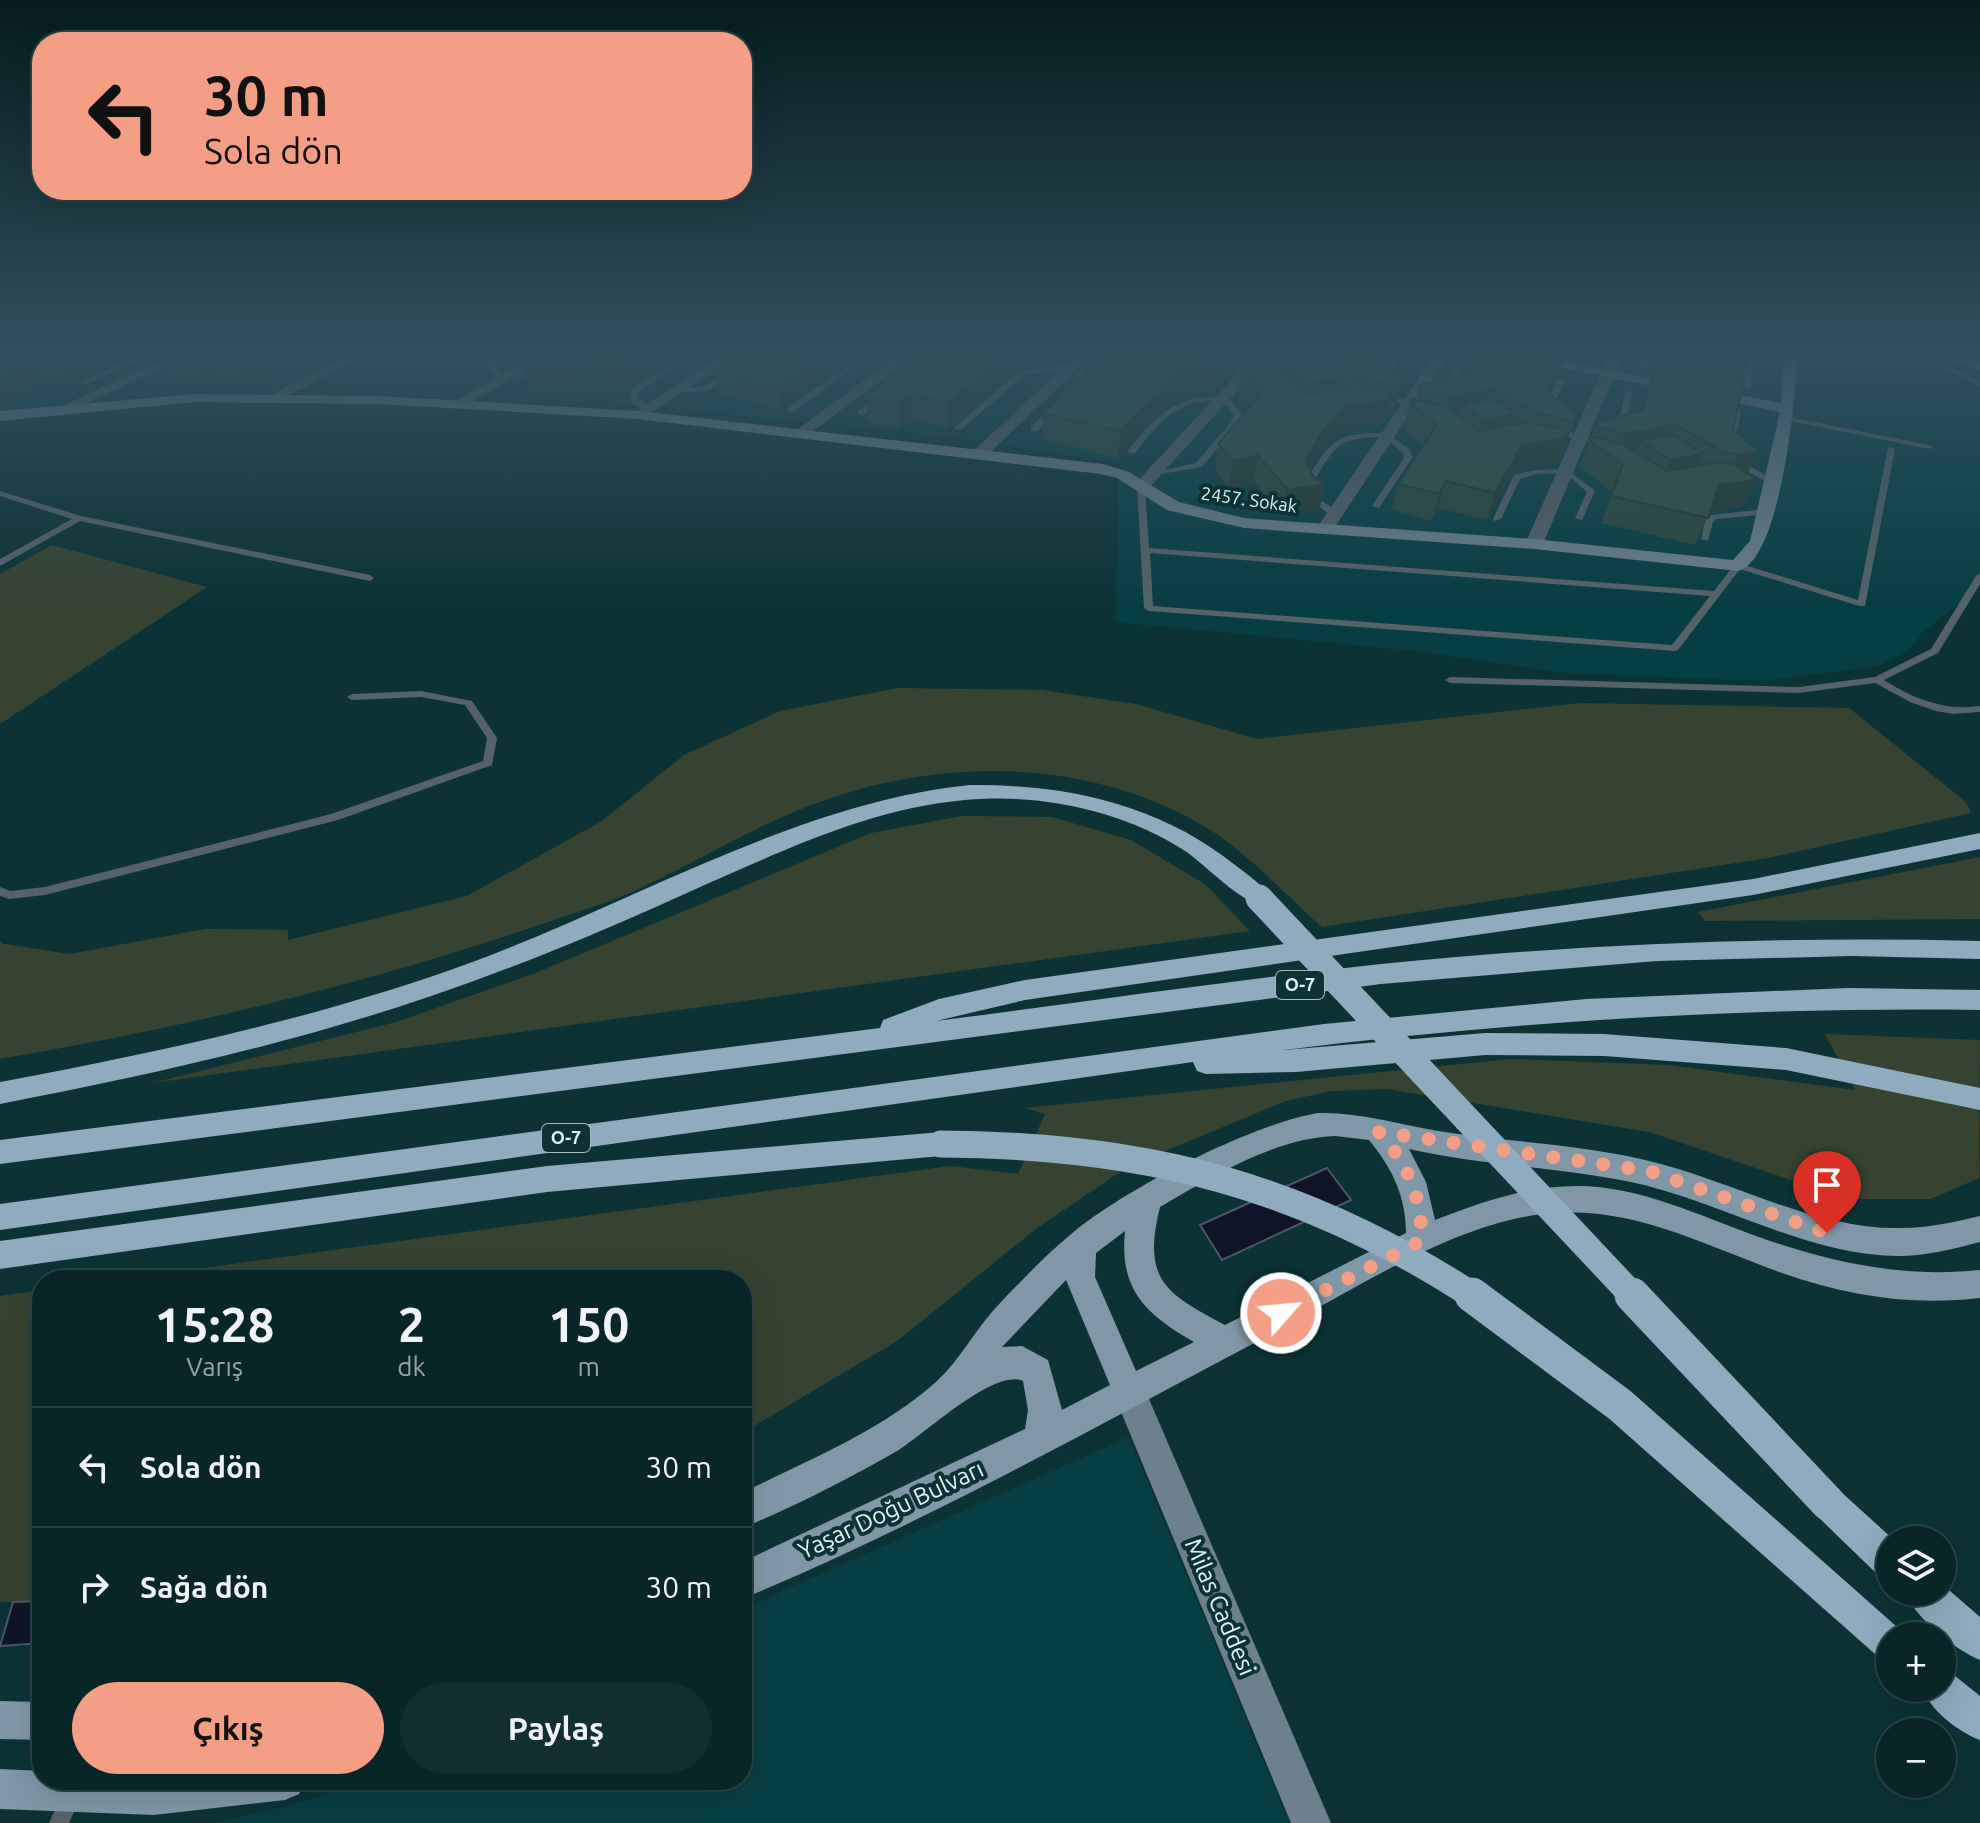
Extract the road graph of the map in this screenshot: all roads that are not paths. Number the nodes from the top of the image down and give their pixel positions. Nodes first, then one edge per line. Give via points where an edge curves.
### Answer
1 (829, 435) edge
2 (999, 435) edge
3 (1146, 435) edge
4 (1190, 435) edge
5 (1224, 435) edge
6 (1352, 435) edge
7 (1387, 435) joint
8 (1572, 435) edge
9 (1584, 435) edge
10 (1601, 435) edge
11 (1733, 435) edge
12 (1781, 435) edge
13 (1879, 435) edge
14 (1582, 439) junction
15 (1929, 447) dead end
16 (1891, 449) dead end
17 (1131, 452) dead end
18 (980, 453) junction
19 (1567, 471) junction
20 (1155, 473) junction
21 (1141, 487) junction
22 (0, 493) edge
23 (1765, 495) junction
24 (1376, 506) dead end
25 (1334, 513) junction
26 (79, 518) junction
27 (1579, 518) dead end
28 (1497, 519) edge
29 (1325, 529) junction
30 (1705, 539) edge
31 (1534, 544) junction
32 (1145, 550) junction
33 (0, 563) edge
34 (1738, 566) junction
35 (1980, 576) edge
36 (370, 578) dead end
37 (1717, 594) junction
38 (1450, 680) dead end
39 (1877, 680) junction
40 (352, 697) dead end
41 (1980, 709) edge
42 (1980, 841) edge
43 (0, 891) edge
44 (1980, 950) edge
45 (1980, 1000) edge
46 (852, 1042) junction
47 (1132, 1059) junction
48 (0, 1093) edge
49 (1980, 1099) edge
50 (1379, 1132) junction
51 (0, 1152) edge
52 (1148, 1198) junction
53 (0, 1217) edge
54 (1980, 1229) edge
55 (1421, 1241) junction
56 (1081, 1244) junction
57 (0, 1255) edge
58 (1980, 1284) edge
59 (1225, 1342) junction
60 (1128, 1390) junction
61 (949, 1392) junction
62 (1040, 1439) junction
63 (752, 1506) edge
64 (1876, 1548) edge
65 (752, 1576) edge
66 (1939, 1606) edge
67 (1876, 1632) edge
68 (1980, 1641) edge
69 (1956, 1701) edge
70 (0, 1720) edge
71 (32, 1721) edge
72 (1980, 1721) edge
73 (0, 1789) edge
74 (198, 1790) edge
75 (66, 1808) edge
76 (1311, 1823) edge

1 - 18 street, 2457. Sokak
2 - 18 street
3 - 17 lane
4 - 20 street
5 - 20 lane via 1199,465
6 - 25 lane via 1336,441 1307,486 1312,498
7 - 24 lane via 1408,458
7 - 25 street
8 - 14 lane
9 - 14 street
10 - 14 lane
11 - 23 lane via 1730,457
12 - 23 street
13 - 15 lane
14 - 19 street
16 - 34 lane via 1862,604
18 - 21 street, 2457. Sokak via 1103,469
19 - 27 lane via 1591,491
19 - 28 lane via 1517,477
19 - 31 street
20 - 21 street
21 - 29 street, 2457. Sokak via 1195,513
21 - 32 lane
22 - 26 lane
23 - 30 lane via 1714,517
23 - 34 street via 1758,542
25 - 29 street
26 - 33 lane
26 - 36 lane
29 - 31 street, 2457. Sokak
31 - 34 street, 2457. Sokak
32 - 37 lane
32 - 37 lane via 1149,608 1197,612 1675,648
34 - 37 lane
35 - 39 lane via 1935,651
38 - 39 lane via 1799,690
39 - 41 lane via 1931,706 1955,712
40 - 43 lane via 421,694 468,703 492,738 488,763 304,824 45,891
42 - 46 highway via 1753,887 1025,990 939,1009
44 - 46 highway, O-7 via 1750,949 1551,959 1381,974
45 - 47 highway, O-7 via 1777,998 1414,1024
46 - 51 highway, O-7
47 - 49 highway via 1213,1064 1296,1061 1546,1042 1786,1059
47 - 53 highway, O-7
48 - 64 highway, bridge via 161,1063 378,1004 526,952 812,829 900,802 937,795 1029,794 1067,800 1128,816 1184,840 1259,898
50 - 52 main road via 1346,1125 1302,1128 1191,1173
50 - 54 main road via 1649,1171 1804,1228 1849,1238 1931,1242
50 - 55 main road via 1408,1173 1422,1221
52 - 56 main road
52 - 59 main road via 1135,1255 1143,1281 1159,1302
55 - 58 main road, Yaşar Doğu Bulvarı via 1491,1213 1575,1199 1648,1211 1826,1274 1947,1289
55 - 59 main road, Yaşar Doğu Bulvarı
56 - 60 main road via 1080,1277
56 - 61 main road via 985,1339
57 - 67 highway, bridge via 547,1179 941,1144 1021,1144 1153,1161 1306,1206 1439,1275 1552,1353
59 - 60 main road, Yaşar Doğu Bulvarı
60 - 62 main road, Yaşar Doğu Bulvarı
60 - 76 street, Milas Caddesi
61 - 62 main road via 1005,1362 1022,1362 1037,1371 1042,1385
61 - 63 main road via 887,1438
62 - 65 main road, Yaşar Doğu Bulvarı
66 - 68 highway
69 - 72 highway
70 - 71 main road
73 - 75 main road
74 - 75 main road

